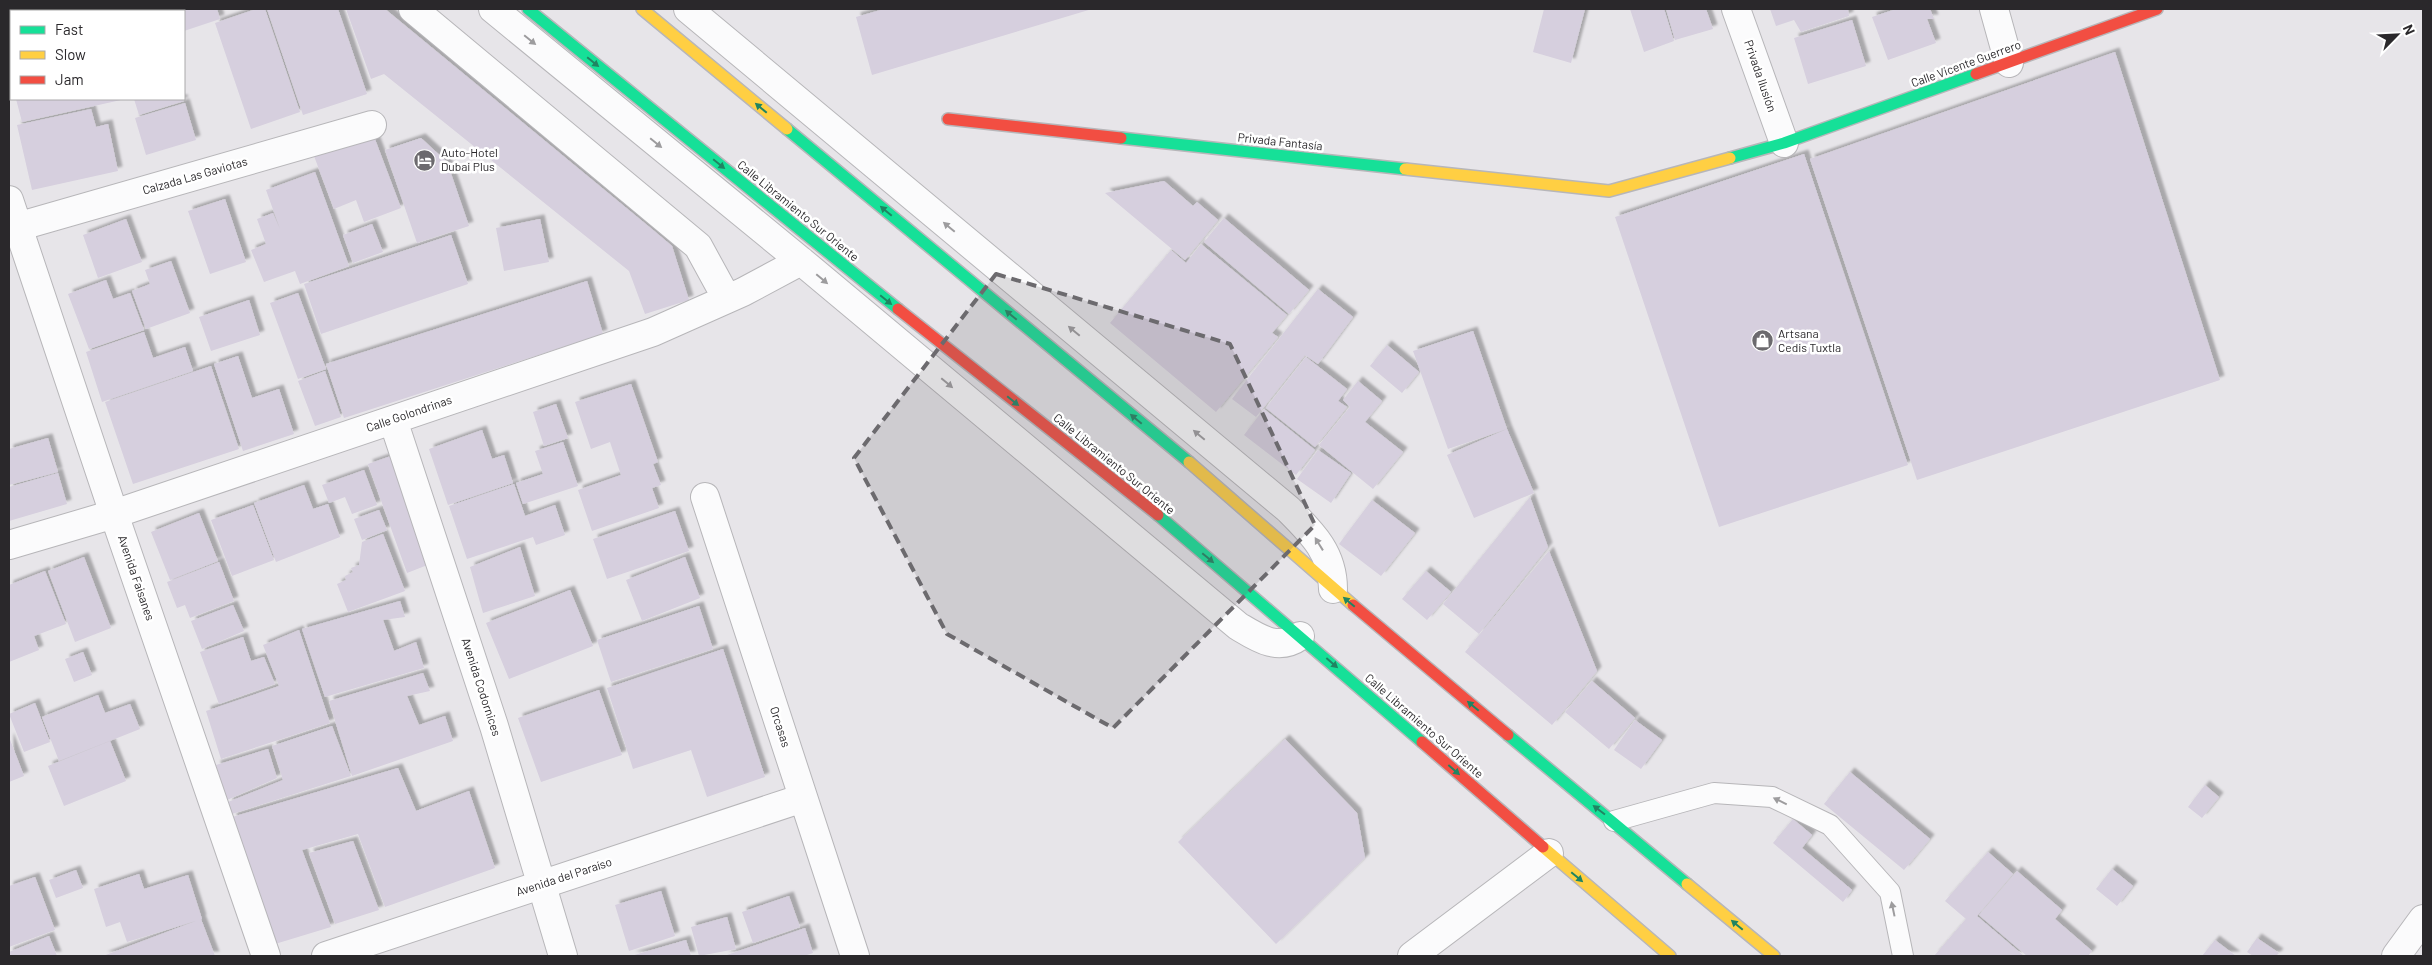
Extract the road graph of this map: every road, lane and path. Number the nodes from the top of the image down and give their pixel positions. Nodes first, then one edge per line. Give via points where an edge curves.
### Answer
1 (413, 9) edge
2 (493, 9) edge
3 (528, 9) edge
4 (642, 9) edge
5 (688, 9) edge
6 (1736, 9) edge
7 (1994, 9) edge
8 (2157, 9) edge
9 (2009, 63) junction
10 (948, 119) dead end
11 (372, 125) dead end
12 (1784, 143) junction
13 (1609, 191) joint
14 (9, 200) edge
15 (17, 227) junction
16 (801, 261) junction
17 (727, 299) junction
18 (392, 420) junction
19 (705, 497) dead end
20 (114, 514) junction
21 (9, 545) edge
22 (1333, 589) junction
23 (1300, 636) junction
24 (803, 798) junction
25 (1614, 821) junction
26 (1549, 853) junction
27 (542, 884) junction
28 (2423, 919) edge
29 (266, 956) edge
30 (326, 956) edge
31 (564, 956) edge
32 (855, 956) edge
33 (1412, 956) edge
34 (1670, 956) edge
35 (1774, 956) edge
36 (1903, 956) edge
37 (2396, 956) edge

1 - 17 street via 698,246
2 -> 16 street
3 -> 23 main road, Calle Libramiento Sur Oriente via 1171,526
22 -> 4 main road via 1214,483
22 -> 5 street via 1333,573 1326,554 1313,534 1288,510
6 - 12 street, Privada Ilusión
7 - 9 street
8 - 9 main road, Calle Vicente Guerrero
9 - 12 main road, Calle Vicente Guerrero
10 - 13 main road, Privada Fantasía
11 - 15 street, Calzada Las Gaviotas
12 - 13 main road, Calle Vicente Guerrero
14 - 15 street, Avenida Faisanes
15 - 20 street, Avenida Faisanes
16 - 17 street, Calle Golondrinas
16 -> 23 street via 1238,626 1264,642 1293,641
17 - 18 street, Calle Golondrinas via 653,332
18 - 20 street, Calle Golondrinas
18 - 27 street, Avenida Codornices via 494,726
19 - 24 street, Orcasas
20 - 21 street, Calle Golondrinas
20 - 29 street, Avenida Faisanes
25 -> 22 main road
23 -> 26 main road, Calle Libramiento Sur Oriente
24 - 27 street, Avenida del Paraíso
24 - 32 street, Orcasas
35 -> 25 main road
36 -> 25 lane via 1890,892 1830,825 1772,797 1714,793
26 - 33 street
26 -> 34 main road, Calle Libramiento Sur Oriente
27 - 30 street, Avenida del Paraíso
27 - 31 street, Avenida Codornices
28 - 37 street

